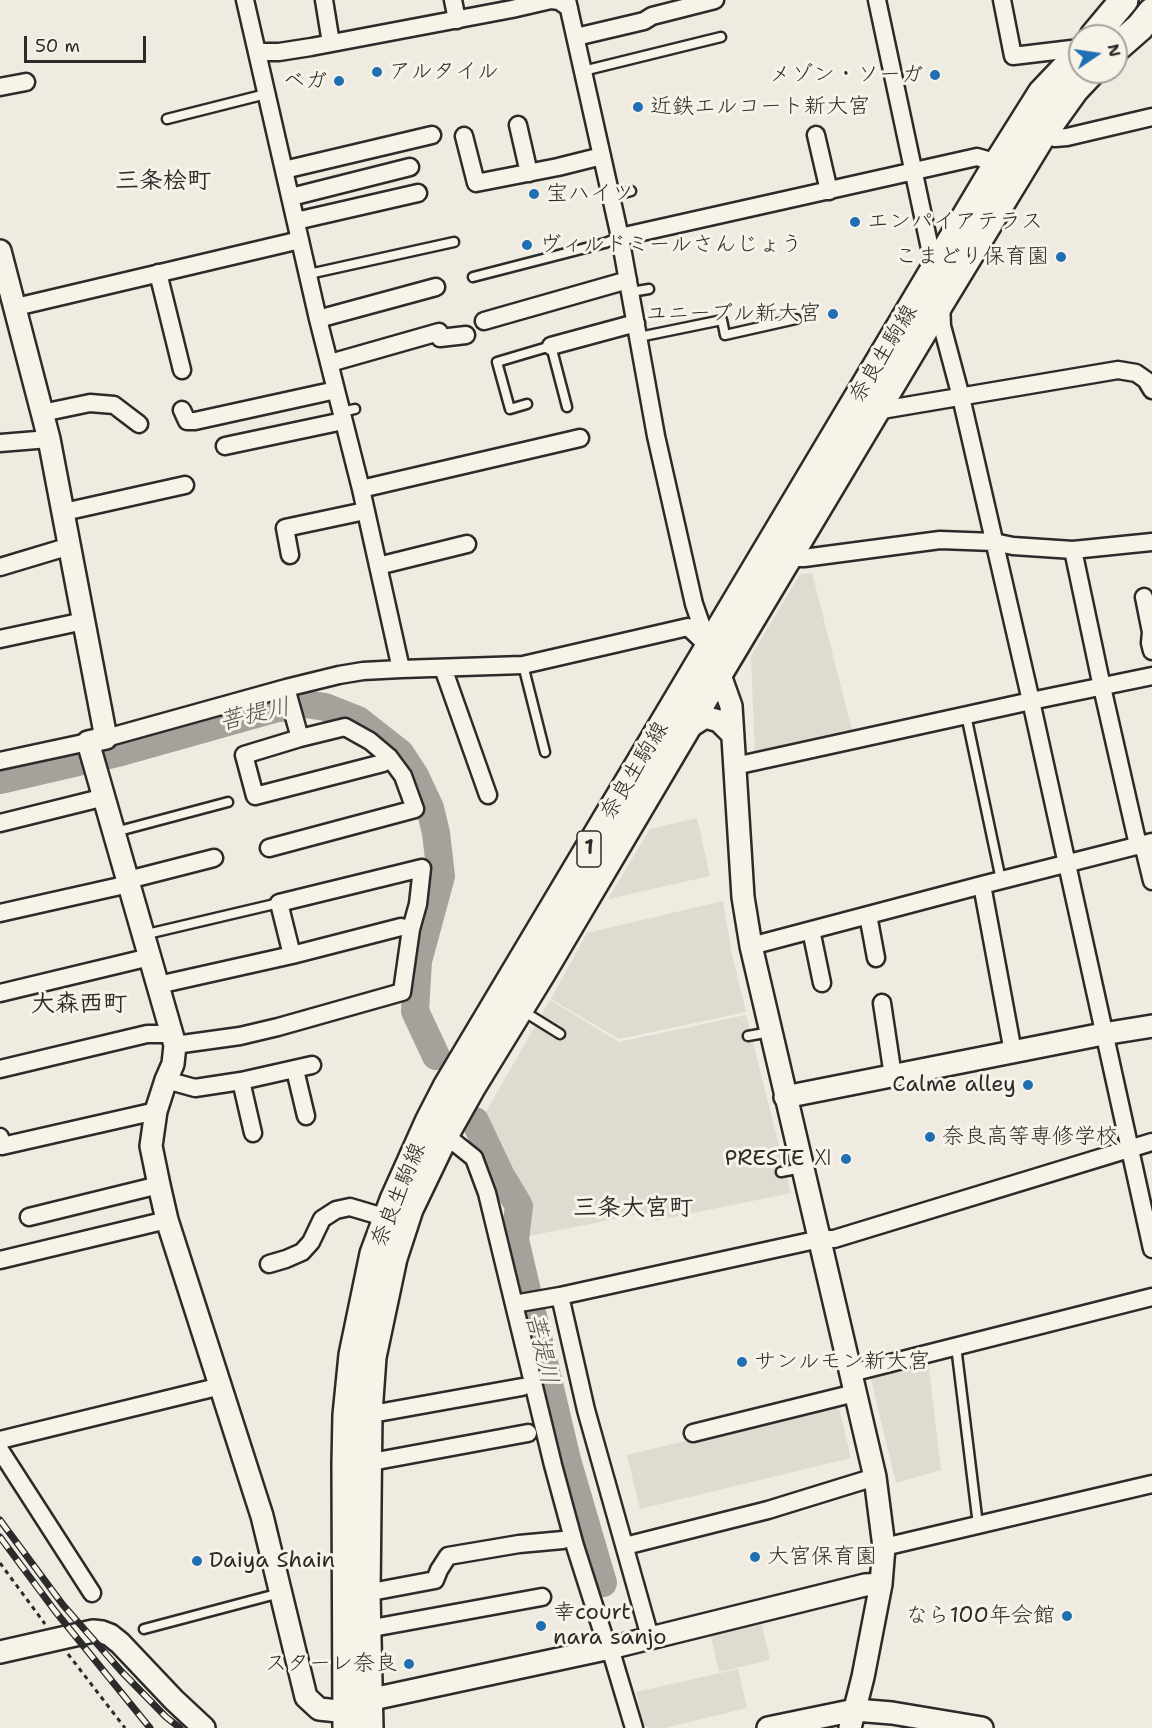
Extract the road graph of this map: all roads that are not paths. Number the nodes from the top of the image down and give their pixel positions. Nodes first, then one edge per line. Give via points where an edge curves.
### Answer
1 (245, 0) edge
2 (324, 0) edge
3 (453, 0) edge
4 (715, 0) edge
5 (877, 0) edge
6 (1002, 0) edge
7 (1124, 0) edge
8 (568, 4) edge
9 (511, 5) edge
10 (1152, 12) edge
11 (457, 20) junction
12 (1104, 24) edge
13 (576, 37) junction
14 (721, 37) dead end
15 (1128, 38) edge
16 (331, 43) junction
17 (257, 52) junction
18 (1068, 52) edge
19 (1068, 64) edge
20 (583, 71) junction
21 (26, 82) dead end
22 (1080, 84) edge
23 (0, 87) edge
24 (266, 94) junction
25 (1152, 117) edge
26 (167, 119) dead end
27 (519, 125) dead end
28 (432, 135) dead end
29 (816, 135) dead end
30 (1042, 135) junction
31 (464, 136) dead end
32 (602, 156) junction
33 (998, 163) junction
34 (410, 167) dead end
35 (284, 170) junction
36 (914, 172) junction
37 (529, 173) junction
38 (631, 191) dead end
39 (829, 191) junction
40 (418, 193) dead end
41 (611, 196) junction
42 (291, 197) junction
43 (296, 221) junction
44 (620, 237) junction
45 (300, 240) junction
46 (454, 242) dead end
47 (0, 251) edge
48 (934, 269) junction
49 (158, 273) junction
50 (309, 274) junction
51 (473, 277) dead end
52 (629, 286) junction
53 (436, 287) dead end
54 (649, 289) dead end
55 (941, 301) junction
56 (16, 307) junction
57 (318, 319) junction
58 (796, 319) dead end
59 (484, 321) dead end
60 (637, 330) junction
61 (466, 335) dead end
62 (550, 346) junction
63 (330, 363) junction
64 (182, 370) dead end
65 (336, 390) junction
66 (1152, 390) edge
67 (961, 397) junction
68 (527, 404) dead end
69 (567, 407) dead end
70 (182, 410) dead end
71 (876, 411) junction
72 (42, 413) junction
73 (346, 414) junction
74 (139, 424) dead end
75 (580, 438) dead end
76 (50, 439) junction
77 (0, 443) edge
78 (225, 446) dead end
79 (185, 485) dead end
80 (361, 489) junction
81 (365, 511) junction
82 (64, 512) junction
83 (994, 542) junction
84 (1152, 542) edge
85 (467, 544) dead end
86 (70, 546) junction
87 (1073, 550) junction
88 (290, 555) dead end
89 (788, 558) junction
90 (378, 566) junction
91 (0, 567) edge
92 (1144, 597) dead end
93 (84, 621) junction
94 (0, 639) edge
95 (1152, 651) edge
96 (714, 659) junction
97 (523, 665) junction
98 (443, 668) junction
99 (400, 669) junction
100 (1152, 676) edge
101 (1102, 687) junction
102 (287, 691) junction
103 (1031, 701) junction
104 (966, 715) junction
105 (686, 730) junction
106 (733, 735) junction
107 (300, 738) junction
108 (95, 750) junction
109 (545, 752) dead end
110 (389, 757) junction
111 (0, 761) edge
112 (735, 766) junction
113 (488, 795) dead end
114 (105, 797) junction
115 (228, 802) dead end
116 (0, 823) edge
117 (114, 832) junction
118 (1144, 844) edge
119 (269, 848) dead end
120 (214, 858) dead end
121 (1066, 863) junction
122 (1001, 880) junction
123 (1152, 880) edge
124 (128, 882) junction
125 (982, 885) junction
126 (279, 903) junction
127 (0, 913) edge
128 (868, 915) junction
129 (411, 929) junction
130 (812, 930) junction
131 (143, 935) junction
132 (751, 946) junction
133 (292, 955) junction
134 (150, 957) junction
135 (876, 958) dead end
136 (822, 983) dead end
137 (158, 985) junction
138 (0, 993) edge
139 (882, 1003) dead end
140 (520, 1009) junction
141 (1152, 1026) edge
142 (770, 1032) junction
143 (560, 1034) dead end
144 (1103, 1034) junction
145 (748, 1036) dead end
146 (174, 1040) junction
147 (1013, 1052) junction
148 (312, 1065) dead end
149 (0, 1069) edge
150 (295, 1070) junction
151 (893, 1076) junction
152 (166, 1080) junction
153 (241, 1081) junction
154 (785, 1097) junction
155 (156, 1111) junction
156 (306, 1116) dead end
157 (437, 1128) junction
158 (253, 1133) dead end
159 (0, 1137) edge
160 (1152, 1142) edge
161 (1129, 1148) junction
162 (803, 1168) junction
163 (781, 1172) dead end
164 (159, 1185) junction
165 (29, 1217) dead end
166 (387, 1218) junction
167 (167, 1220) junction
168 (820, 1239) junction
169 (1152, 1249) edge
170 (0, 1260) edge
171 (269, 1264) dead end
172 (560, 1296) junction
173 (1152, 1297) edge
174 (525, 1302) junction
175 (956, 1347) junction
176 (853, 1383) junction
177 (221, 1386) junction
178 (522, 1387) dead end
179 (368, 1413) junction
180 (528, 1433) dead end
181 (693, 1433) dead end
182 (0, 1440) edge
183 (0, 1450) edge
184 (367, 1462) junction
185 (875, 1477) junction
186 (1152, 1484) edge
187 (978, 1525) junction
188 (563, 1540) dead end
189 (626, 1546) junction
190 (884, 1547) junction
191 (881, 1584) junction
192 (93, 1593) dead end
193 (281, 1593) junction
194 (366, 1593) junction
195 (542, 1597) dead end
196 (144, 1629) dead end
197 (366, 1629) junction
198 (650, 1637) junction
199 (610, 1648) junction
200 (0, 1652) edge
201 (355, 1712) edge
202 (852, 1719) edge
203 (204, 1728) edge
204 (369, 1728) edge
205 (634, 1728) edge
206 (768, 1728) edge
207 (977, 1728) edge

1 - 17 street
2 - 16 street
3 - 11 street
4 - 13 street
5 - 36 street
6 - 18 street via 1013,56
7 - 12 main road
8 - 9 street via 551,0
8 - 13 street
9 - 11 street
10 - 15 main road
11 - 16 street
13 - 20 street
14 - 20 lane
16 - 17 street
17 - 24 street
19 - 33 main road, 奈良生駒線 / 1 via 1042,93
20 - 32 street
21 - 23 street
22 - 30 main road, 奈良生駒線 / 1
24 - 26 lane
24 - 35 street
25 - 30 street via 1067,137
27 - 37 street
28 - 35 street
29 - 39 street
30 - 55 main road, 奈良生駒線 / 1
31 - 37 street via 476,183
32 - 37 street
32 - 41 street
33 - 36 street via 977,157
33 - 48 main road, 奈良生駒線 / 1
34 - 42 street
35 - 42 street
36 - 39 street
36 - 48 street
38 - 41 lane
39 - 44 street
40 - 43 street
41 - 44 street
42 - 43 street
43 - 45 street
44 - 51 lane
44 - 52 street
45 - 49 street
45 - 50 street
46 - 50 lane
47 - 56 street
48 - 55 street
48 - 96 main road, 奈良生駒線 / 1
49 - 56 street
49 - 64 street
50 - 57 street
52 - 54 lane
52 - 59 street
52 - 60 street
53 - 57 street
55 - 67 street via 942,326
55 - 71 main road, 奈良生駒線 / 1
56 - 72 street
57 - 63 street
58 - 60 lane via 725,335 722,320
60 - 62 street
60 - 96 street via 694,603
61 - 63 street via 440,338 439,332
62 - 68 lane via 497,362 510,409
62 - 69 lane
63 - 65 street
65 - 70 street via 195,421 187,421
65 - 73 street
66 - 67 street via 1136,373 1118,370
67 - 71 street
67 - 83 street
71 - 89 main road, 奈良生駒線 / 1
72 - 74 street via 90,403 114,405
72 - 76 street
73 - 78 street
73 - 80 street
75 - 80 street
76 - 77 street
76 - 82 street
79 - 82 street
80 - 81 street
81 - 88 street via 285,528
81 - 90 street
82 - 86 street
83 - 87 street
83 - 89 street via 940,540
83 - 103 street
84 - 87 street
85 - 90 street
86 - 91 street
86 - 93 street
87 - 101 street
89 - 96 main road, 奈良生駒線 / 1
90 - 99 street
92 - 95 street
93 - 94 street
93 - 108 street
96 - 97 street via 688,627
96 - 105 main road, 奈良生駒線 / 1
96 - 106 street via 731,706
96 - 157 main road, 奈良生駒線 / 1 via 466,1055
97 - 98 street
97 - 109 lane
98 - 99 street
98 - 113 street
99 - 102 street via 347,673
100 - 101 street
101 - 103 street
101 - 118 street
102 - 107 street
102 - 108 street
103 - 104 street
103 - 121 street
104 - 112 street
104 - 122 lane
105 - 106 street via 705,717 719,721
105 - 140 main road, 奈良生駒線 / 1
106 - 112 street
107 - 110 street via 345,727
107 - 110 street via 244,755 255,796 383,763
108 - 111 street
108 - 114 street
110 - 119 street via 403,776 416,809
112 - 132 street via 743,897
114 - 116 street
114 - 117 street
115 - 117 lane
117 - 124 street
118 - 121 street
118 - 123 street
120 - 124 street
121 - 122 street
121 - 144 street
122 - 125 street
124 - 127 street
124 - 131 street
125 - 128 street
125 - 147 street
126 - 129 street via 422,868
126 - 131 lane
126 - 133 street
128 - 130 street
128 - 135 street
129 - 133 street via 401,927
129 - 146 street via 402,992 240,1036
130 - 132 street
130 - 136 street
131 - 134 street
132 - 142 street
133 - 137 street
134 - 137 street
134 - 138 street
137 - 146 street
139 - 151 street
140 - 143 lane
140 - 157 main road, 奈良生駒線 / 1 via 472,1086
141 - 144 street
142 - 145 lane
142 - 154 street
144 - 147 street
144 - 161 street
146 - 149 street via 147,1035
146 - 152 street via 173,1064
147 - 151 street
148 - 150 street
150 - 153 street
150 - 156 street
151 - 154 street
152 - 153 street via 195,1088
152 - 155 street
153 - 158 street
154 - 162 street
155 - 159 street via 2,1146
155 - 164 street via 151,1146
157 - 166 main road, 奈良生駒線 / 1
157 - 174 street via 474,1158
157 - 179 main road, 奈良生駒線 / 1 via 393,1258 372,1357
160 - 161 street
161 - 168 street via 834,1239
161 - 169 street
162 - 163 lane
162 - 168 street
164 - 165 street
164 - 167 street
166 - 171 street via 350,1207 336,1210 322,1219 302,1252
166 - 201 main road, 奈良生駒線 / 1 via 374,1254 353,1354 347,1415 346,1543
167 - 170 street
167 - 177 street
168 - 172 street
168 - 176 street
172 - 174 street
172 - 189 street via 586,1410
173 - 175 street
174 - 199 street via 553,1465 574,1546
175 - 176 street
175 - 187 lane
176 - 181 street
176 - 185 street
177 - 182 street
177 - 193 street via 262,1516
178 - 179 street
179 - 184 main road, 奈良生駒線 / 1
180 - 184 street
183 - 192 street
184 - 194 main road, 奈良生駒線 / 1
185 - 189 street via 768,1510
185 - 190 street
186 - 187 street
187 - 190 street
188 - 194 street via 448,1556 435,1580
189 - 198 street
190 - 191 street
191 - 198 street
191 - 202 street
193 - 196 lane
193 - 201 street via 306,1697 319,1709
194 - 197 main road, 奈良生駒線 / 1
195 - 197 street
197 - 201 main road, 奈良生駒線 / 1
198 - 199 street
199 - 201 street via 382,1697
199 - 205 street
200 - 203 street via 102,1632 120,1642
201 - 204 main road, 奈良生駒線 / 1
202 - 206 street
202 - 207 street via 892,1713

